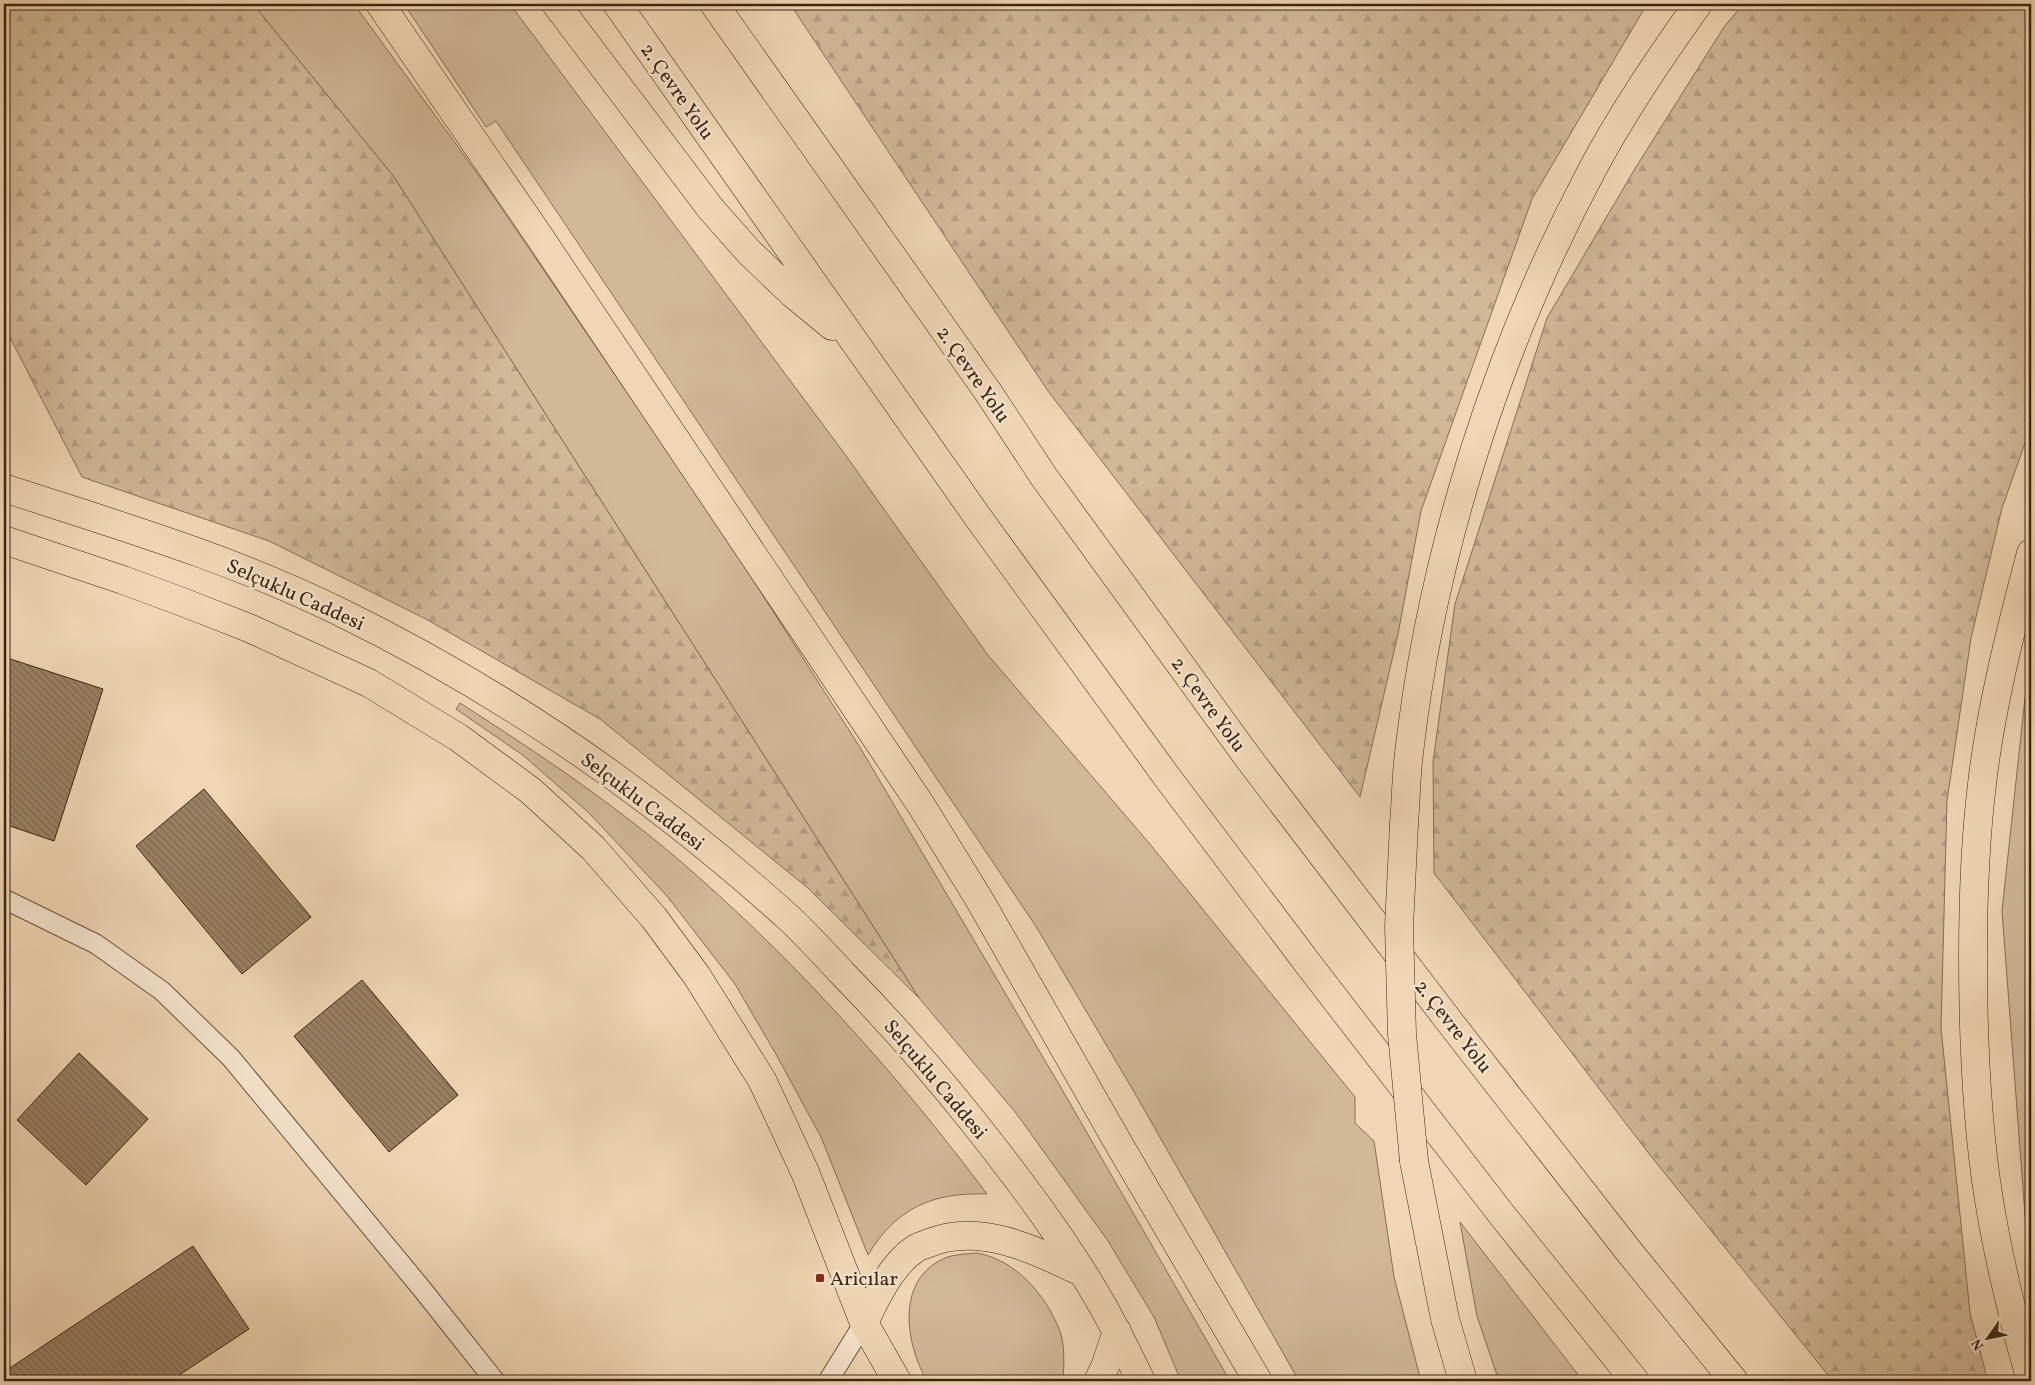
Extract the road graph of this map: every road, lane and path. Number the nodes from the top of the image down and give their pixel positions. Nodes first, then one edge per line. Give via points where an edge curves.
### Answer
1 (380, 4) edge
2 (556, 4) edge
3 (617, 4) edge
4 (714, 4) edge
5 (1698, 4) edge
6 (861, 350) junction
7 (4, 488) edge
8 (4, 540) edge
9 (2031, 553) edge
10 (4, 899) edge
11 (1083, 1272) junction
12 (864, 1323) junction
13 (1117, 1331) junction
14 (495, 1381) edge
15 (828, 1381) edge
16 (897, 1381) edge
17 (1098, 1381) edge
18 (1141, 1381) edge
19 (1258, 1381) edge
20 (1462, 1381) edge
21 (1635, 1381) edge
22 (1734, 1381) edge
23 (2031, 1381) edge

1 - 19 main road via 920,805 979,899
2 - 6 main road via 711,209 749,252 793,294
3 - 6 main road, 2. Çevre Yolu
4 - 22 main road, 2. Çevre Yolu via 988,392 1044,477 1244,752 1461,1036
5 - 20 main road, bridge via 1632,100 1591,172 1551,255 1506,360 1467,476 1432,612 1409,753 1399,937 1402,1034 1414,1161 1445,1320
6 - 21 main road, 2. Çevre Yolu via 1172,784 1472,1176
7 - 11 main road, Selçuklu Caddesi via 200,552 337,610 399,641 506,703 663,812 792,922 867,998 953,1096 1012,1170
8 - 12 main road via 185,603 370,683 459,738 538,798 593,848 654,918 697,976 762,1080 805,1172
9 - 23 main road via 2000,677 1982,784 1973,900 1973,978 1977,1098 1989,1200 2010,1307
10 - 14 lane via 96,944 176,1004 230,1058
11 - 12 main road via 1042,1253 990,1236 945,1236 915,1249 891,1273
11 - 13 main road, Selçuklu Caddesi
12 - 15 lane
12 - 16 main road
13 - 17 main road
13 - 18 main road, Selçuklu Caddesi

